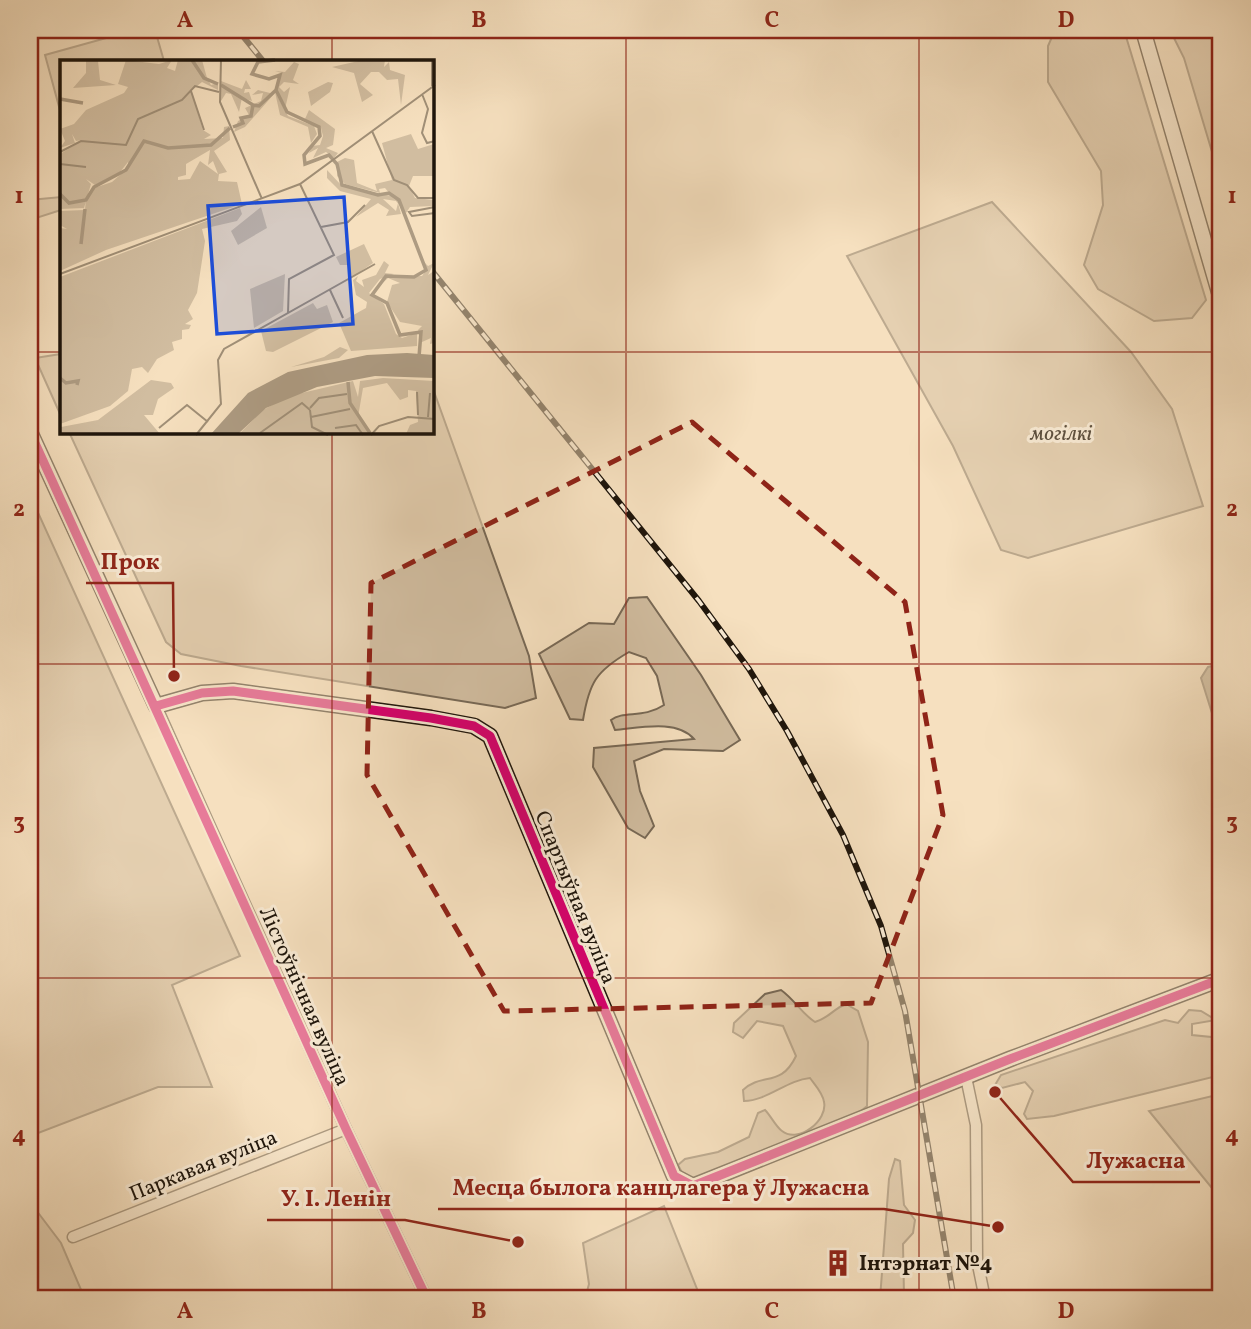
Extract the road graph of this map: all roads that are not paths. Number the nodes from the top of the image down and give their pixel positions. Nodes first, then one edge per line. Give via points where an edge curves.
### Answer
1 (1143, 30) edge
2 (1221, 299) edge
3 (30, 432) edge
4 (156, 706) junction
5 (1221, 979) edge
6 (966, 1077) junction
7 (346, 1129) junction
8 (74, 1237) dead end
9 (427, 1299) edge
10 (985, 1299) edge

1 - 2 street
3 - 4 street
4 - 6 street, Спартыўная вуліца via 202,693 233,691 431,718 474,726 490,736 674,1176 693,1185
4 - 7 street, Лістоўнічная вуліца
5 - 6 street
6 - 10 street via 976,1125 977,1260
7 - 8 street, Паркавая вуліца
7 - 9 street, Лістоўнічная вуліца

